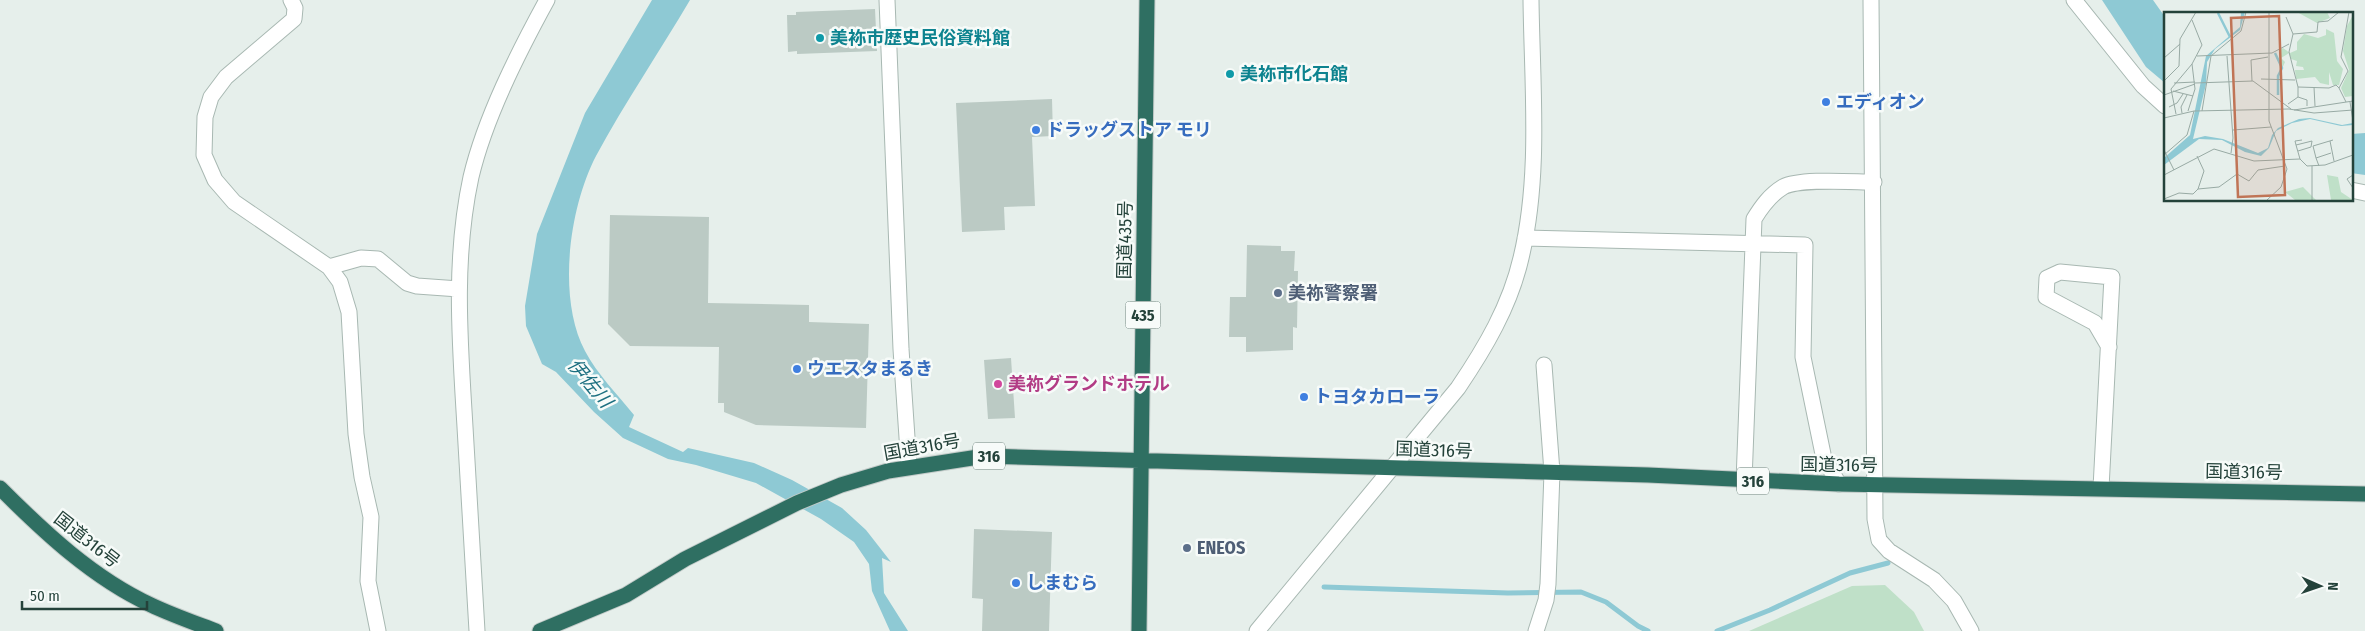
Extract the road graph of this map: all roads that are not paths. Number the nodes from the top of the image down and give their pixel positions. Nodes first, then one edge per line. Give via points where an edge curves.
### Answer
1 (291, 0) edge
2 (548, 0) edge
3 (887, 0) edge
4 (1147, 0) edge
5 (1531, 0) edge
6 (1871, 0) edge
7 (2074, 0) edge
8 (2164, 105) edge
9 (1874, 182) junction
10 (2352, 190) edge
11 (2365, 193) edge
12 (1525, 238) junction
13 (1752, 243) junction
14 (329, 267) junction
15 (459, 289) junction
16 (2109, 347) junction
17 (1544, 365) dead end
18 (1141, 460) junction
19 (909, 467) junction
20 (1394, 468) junction
21 (1552, 472) junction
22 (1744, 481) junction
23 (1839, 484) junction
24 (1874, 484) junction
25 (0, 488) edge
26 (2101, 488) junction
27 (2365, 494) edge
28 (216, 631) edge
29 (378, 631) edge
30 (477, 631) edge
31 (540, 631) edge
32 (1140, 631) edge
33 (1257, 631) edge
34 (1536, 631) edge
35 (1971, 631) edge

1 - 14 street via 295,8 294,19 226,77 211,98 205,117 204,155 215,180 234,202
2 - 15 street via 501,95 472,176 461,236
3 - 19 street
4 - 18 highway, 国道435号 / 435
5 - 12 street via 1531,192
6 - 9 street
7 - 8 street via 2143,86
9 - 13 street via 1799,183 1784,187 1765,202 1754,219
9 - 24 street
10 - 11 street
12 - 13 street
12 - 20 street via 1513,285 1487,344 1458,388
13 - 22 street
13 - 23 street via 1805,245 1803,357 1824,459
14 - 15 street via 361,258 378,259 407,283
14 - 29 street via 340,282 349,312 356,434 371,517 368,581
15 - 30 street
16 - 16 street via 2095,323 2046,297 2048,278 2060,272 2112,277
16 - 26 street
17 - 21 street
18 - 19 highway, 国道316号 / 316 via 985,456
18 - 20 highway, 国道316号 / 316
18 - 32 highway, 国道435号 / 435
19 - 31 highway, 国道316号 / 316 via 841,485 797,503 685,559 626,595
20 - 21 highway, 国道316号 / 316
20 - 33 street
21 - 22 highway, 国道316号 / 316
21 - 34 street via 1548,584
22 - 23 highway, 国道316号 / 316
23 - 24 highway, 国道316号 / 316
24 - 26 highway, 国道316号 / 316
24 - 35 street via 1879,540 1889,551 1934,580 1954,601
25 - 28 highway, 国道316号 via 62,548 108,581 151,605
26 - 27 highway, 国道316号 / 316

